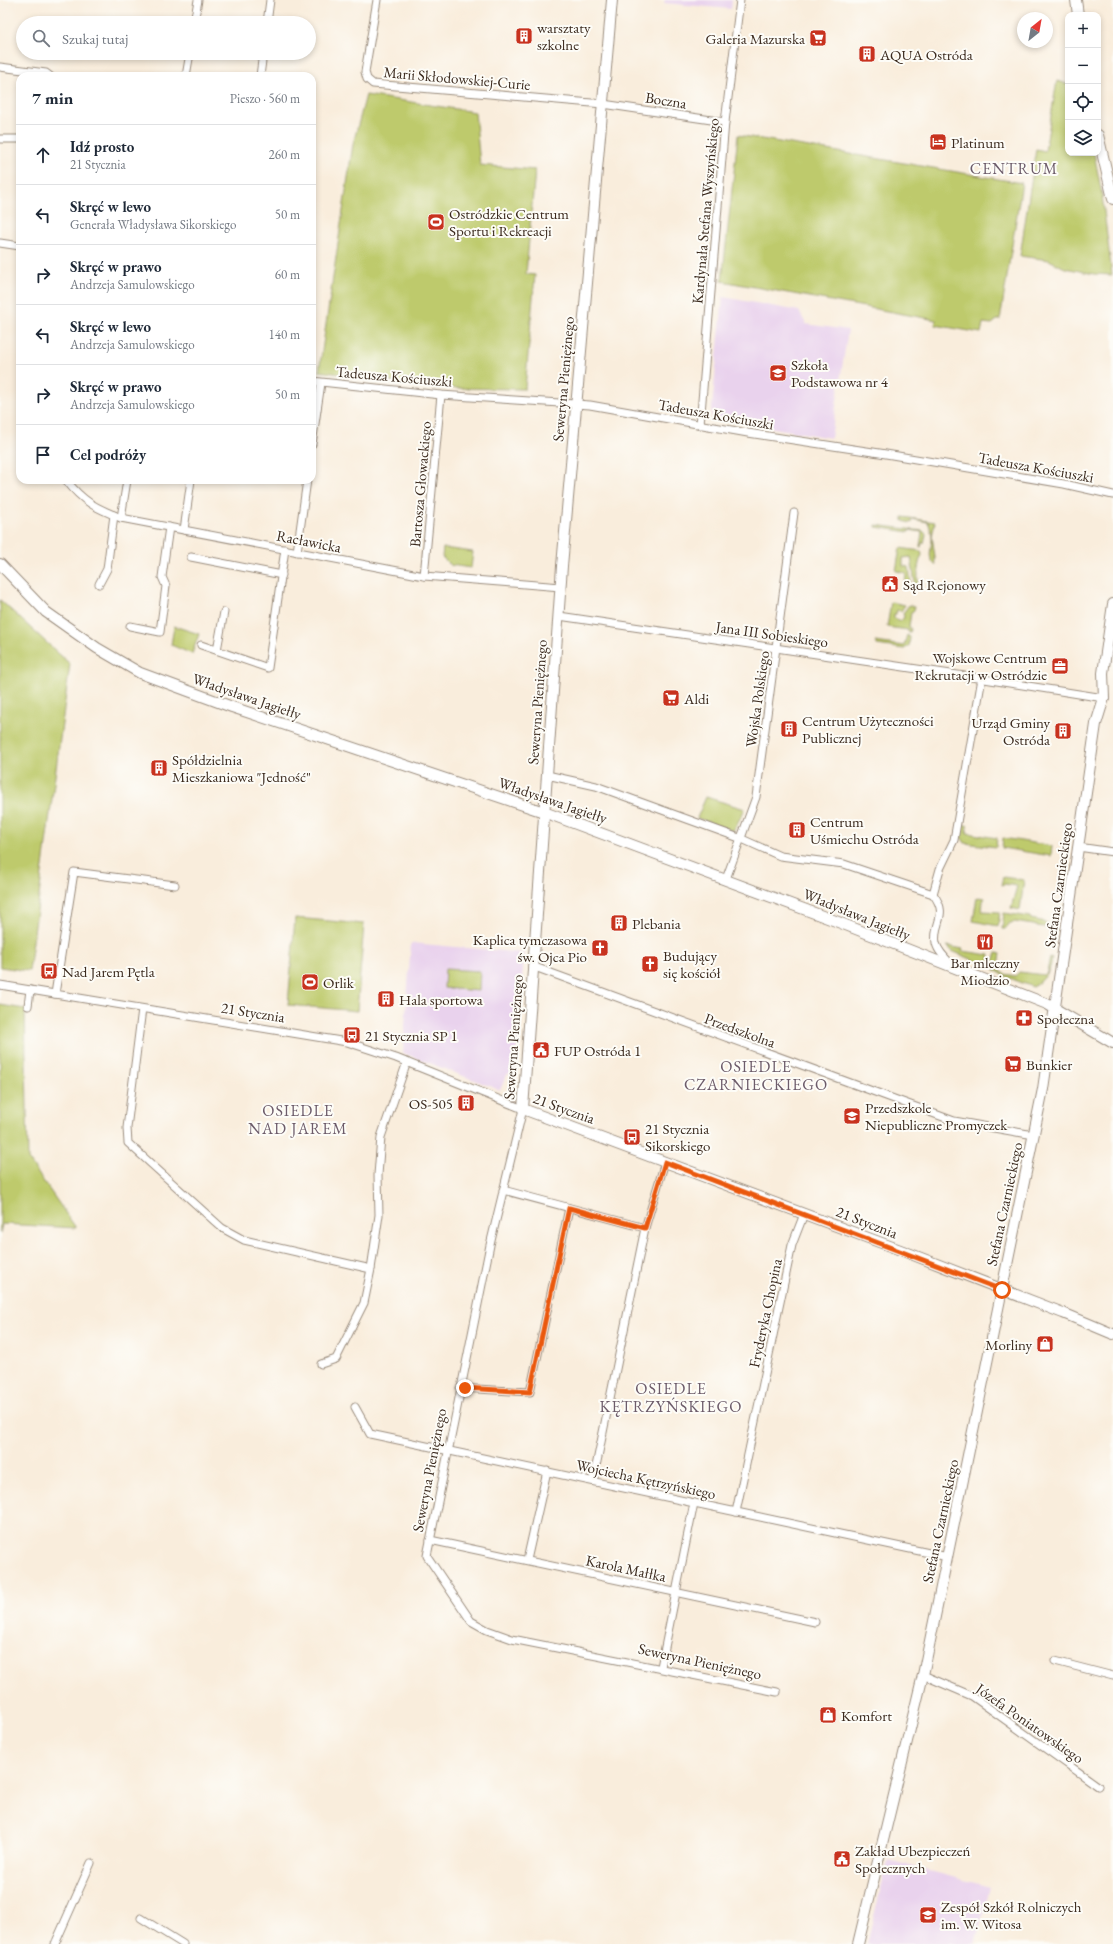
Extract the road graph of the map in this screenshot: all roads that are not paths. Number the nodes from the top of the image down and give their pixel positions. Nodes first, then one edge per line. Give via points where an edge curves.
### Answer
1 (198, 0) edge
2 (270, 0) edge
3 (377, 0) edge
4 (612, 0) edge
5 (740, 0) edge
6 (1076, 0) edge
7 (1078, 12) edge
8 (195, 16) edge
9 (268, 16) edge
10 (189, 60) edge
11 (262, 60) edge
12 (0, 67) edge
13 (33, 72) edge
14 (187, 72) edge
15 (261, 72) edge
16 (603, 104) junction
17 (725, 122) junction
18 (0, 139) edge
19 (16, 139) edge
20 (1101, 148) edge
21 (1113, 199) edge
22 (0, 243) edge
23 (16, 245) edge
24 (316, 381) edge
25 (321, 382) junction
26 (441, 394) junction
27 (576, 404) junction
28 (316, 416) edge
29 (700, 425) junction
30 (69, 484) edge
31 (126, 484) edge
32 (190, 484) edge
33 (306, 484) edge
34 (1113, 495) edge
35 (794, 513) dead end
36 (114, 515) junction
37 (121, 518) junction
38 (169, 527) junction
39 (184, 530) junction
40 (286, 550) junction
41 (297, 552) junction
42 (191, 557) dead end
43 (0, 564) edge
44 (282, 575) junction
45 (424, 576) junction
46 (99, 584) dead end
47 (561, 587) junction
48 (1113, 604) edge
49 (224, 612) dead end
50 (559, 616) junction
51 (130, 626) dead end
52 (201, 645) dead end
53 (777, 648) junction
54 (217, 650) junction
55 (982, 678) junction
56 (1108, 699) edge
57 (547, 775) junction
58 (544, 812) junction
59 (742, 839) junction
60 (1078, 847) junction
61 (1113, 852) edge
62 (726, 879) junction
63 (175, 885) dead end
64 (933, 894) junction
65 (532, 966) junction
66 (956, 969) junction
67 (0, 985) edge
68 (30, 990) junction
69 (55, 994) junction
70 (28, 1006) dead end
71 (1055, 1008) junction
72 (142, 1009) junction
73 (1113, 1043) edge
74 (406, 1062) junction
75 (523, 1109) junction
76 (1034, 1135) junction
77 (665, 1162) junction
78 (503, 1190) junction
79 (569, 1208) junction
80 (804, 1214) junction
81 (645, 1228) junction
82 (371, 1269) junction
83 (1002, 1290) junction
84 (1113, 1334) edge
85 (321, 1364) dead end
86 (460, 1388) junction
87 (355, 1407) dead end
88 (448, 1450) junction
89 (547, 1471) junction
90 (593, 1481) junction
91 (694, 1503) junction
92 (736, 1512) junction
93 (430, 1540) junction
94 (948, 1558) junction
95 (527, 1560) junction
96 (676, 1592) junction
97 (815, 1622) dead end
98 (1055, 1661) dead end
99 (661, 1667) junction
100 (923, 1675) junction
101 (1113, 1676) edge
102 (777, 1692) dead end
103 (1098, 1786) dead end
104 (91, 1863) dead end
105 (141, 1918) dead end
106 (55, 1944) edge
107 (183, 1944) edge
108 (858, 1944) edge

1 - 8 street
2 - 9 street
3 - 16 street, Marii Skłodowskiej-Curie via 365,72 372,84
4 - 16 street, Seweryna Pieniężnego
5 - 17 street, Kardynała Stefana Wyszyńskiego
6 - 7 street
10 - 14 street
11 - 15 street
12 - 13 street
16 - 17 street, Boczna
16 - 27 street, Seweryna Pieniężnego
17 - 29 street, Kardynała Stefana Wyszyńskiego
18 - 19 street
20 - 21 street
22 - 23 street
24 - 25 street, Tadeusza Kościuszki
25 - 26 street, Tadeusza Kościuszki
25 - 28 street
26 - 27 street, Tadeusza Kościuszki
26 - 45 street, Bartosza Głowackiego
27 - 29 street, Tadeusza Kościuszki
27 - 47 street, Seweryna Pieniężnego
29 - 34 street, Tadeusza Kościuszki via 1067,484
30 - 36 street, Racławicka via 77,495 98,509
31 - 37 street
32 - 39 street
33 - 41 street
35 - 53 street, Wojska Polskiego
36 - 37 street, Racławicka
36 - 46 street via 107,569
37 - 38 street, Racławicka
38 - 39 street, Racławicka
38 - 51 street via 162,577 166,586 160,632
39 - 40 street, Racławicka
40 - 41 street, Racławicka
40 - 44 street
41 - 45 street, Racławicka
42 - 44 street
43 - 58 street, Władysława Jagiełły via 46,612 97,648 140,673 232,707
44 - 54 street via 268,668
45 - 47 street, Racławicka
47 - 50 street, Seweryna Pieniężnego
48 - 56 street, Stefana Czarnieckiego via 1103,673
49 - 54 street
50 - 53 street, Jana III Sobieskiego
50 - 57 street, Seweryna Pieniężnego
52 - 54 street
53 - 55 street, Jana III Sobieskiego
53 - 59 street, Wojska Polskiego via 756,798
55 - 56 street, Jana III Sobieskiego
55 - 64 street via 954,840 940,870
56 - 60 street, Stefana Czarnieckiego via 1096,724
57 - 58 street, Seweryna Pieniężnego
57 - 59 street via 596,786
58 - 62 street, Władysława Jagiełły
58 - 65 street, Seweryna Pieniężnego
59 - 62 street, Wojska Polskiego
59 - 64 street via 780,856 844,864
60 - 61 street
60 - 71 street, Stefana Czarnieckiego
62 - 66 street, Władysława Jagiełły
63 - 69 street via 74,872
64 - 66 street via 940,904 941,913 936,943 943,956
65 - 75 street, Seweryna Pieniężnego
65 - 76 street, Przedszkolna via 954,1121
66 - 71 street, Władysława Jagiełły
67 - 68 street, 21 Stycznia
68 - 69 street, 21 Stycznia
68 - 70 street
69 - 72 street, 21 Stycznia
71 - 73 street, Władysława Jagiełły
71 - 76 street, Stefana Czarnieckiego
72 - 74 street, 21 Stycznia via 341,1041
72 - 82 street via 127,1128 128,1143 222,1228 244,1240
74 - 75 street, 21 Stycznia
74 - 82 street via 381,1137 378,1175 379,1215
75 - 77 street, 21 Stycznia
75 - 78 street, Seweryna Pieniężnego
76 - 83 street, Stefana Czarnieckiego
77 - 80 street, 21 Stycznia
77 - 81 street
78 - 79 street
78 - 86 street, Seweryna Pieniężnego
79 - 81 street
79 - 86 street via 530,1392
80 - 83 street, 21 Stycznia
80 - 92 street, Fryderyka Chopina via 792,1245
81 - 90 street
82 - 85 street via 364,1302 336,1359
83 - 84 street, 21 Stycznia via 1063,1312
83 - 94 street, Stefana Czarnieckiego
86 - 88 street, Seweryna Pieniężnego
87 - 88 street, Wojciecha Kętrzyńskiego via 370,1434
88 - 89 street, Wojciecha Kętrzyńskiego
88 - 93 street, Seweryna Pieniężnego
89 - 90 street, Wojciecha Kętrzyńskiego
89 - 95 street
90 - 91 street, Wojciecha Kętrzyńskiego
91 - 92 street, Wojciecha Kętrzyńskiego
91 - 96 street
92 - 94 street, Wojciecha Kętrzyńskiego
93 - 95 street, Karola Małłka
93 - 99 street, Seweryna Pieniężnego via 427,1556 471,1621 487,1630 512,1639
94 - 100 street, Stefana Czarnieckiego
95 - 96 street, Karola Małłka
96 - 97 street, Karola Małłka
96 - 99 street
98 - 101 street
99 - 102 street, Seweryna Pieniężnego
100 - 103 street, Józefa Poniatowskiego via 972,1696
100 - 108 street, Stefana Czarnieckiego
104 - 106 street
105 - 107 street

